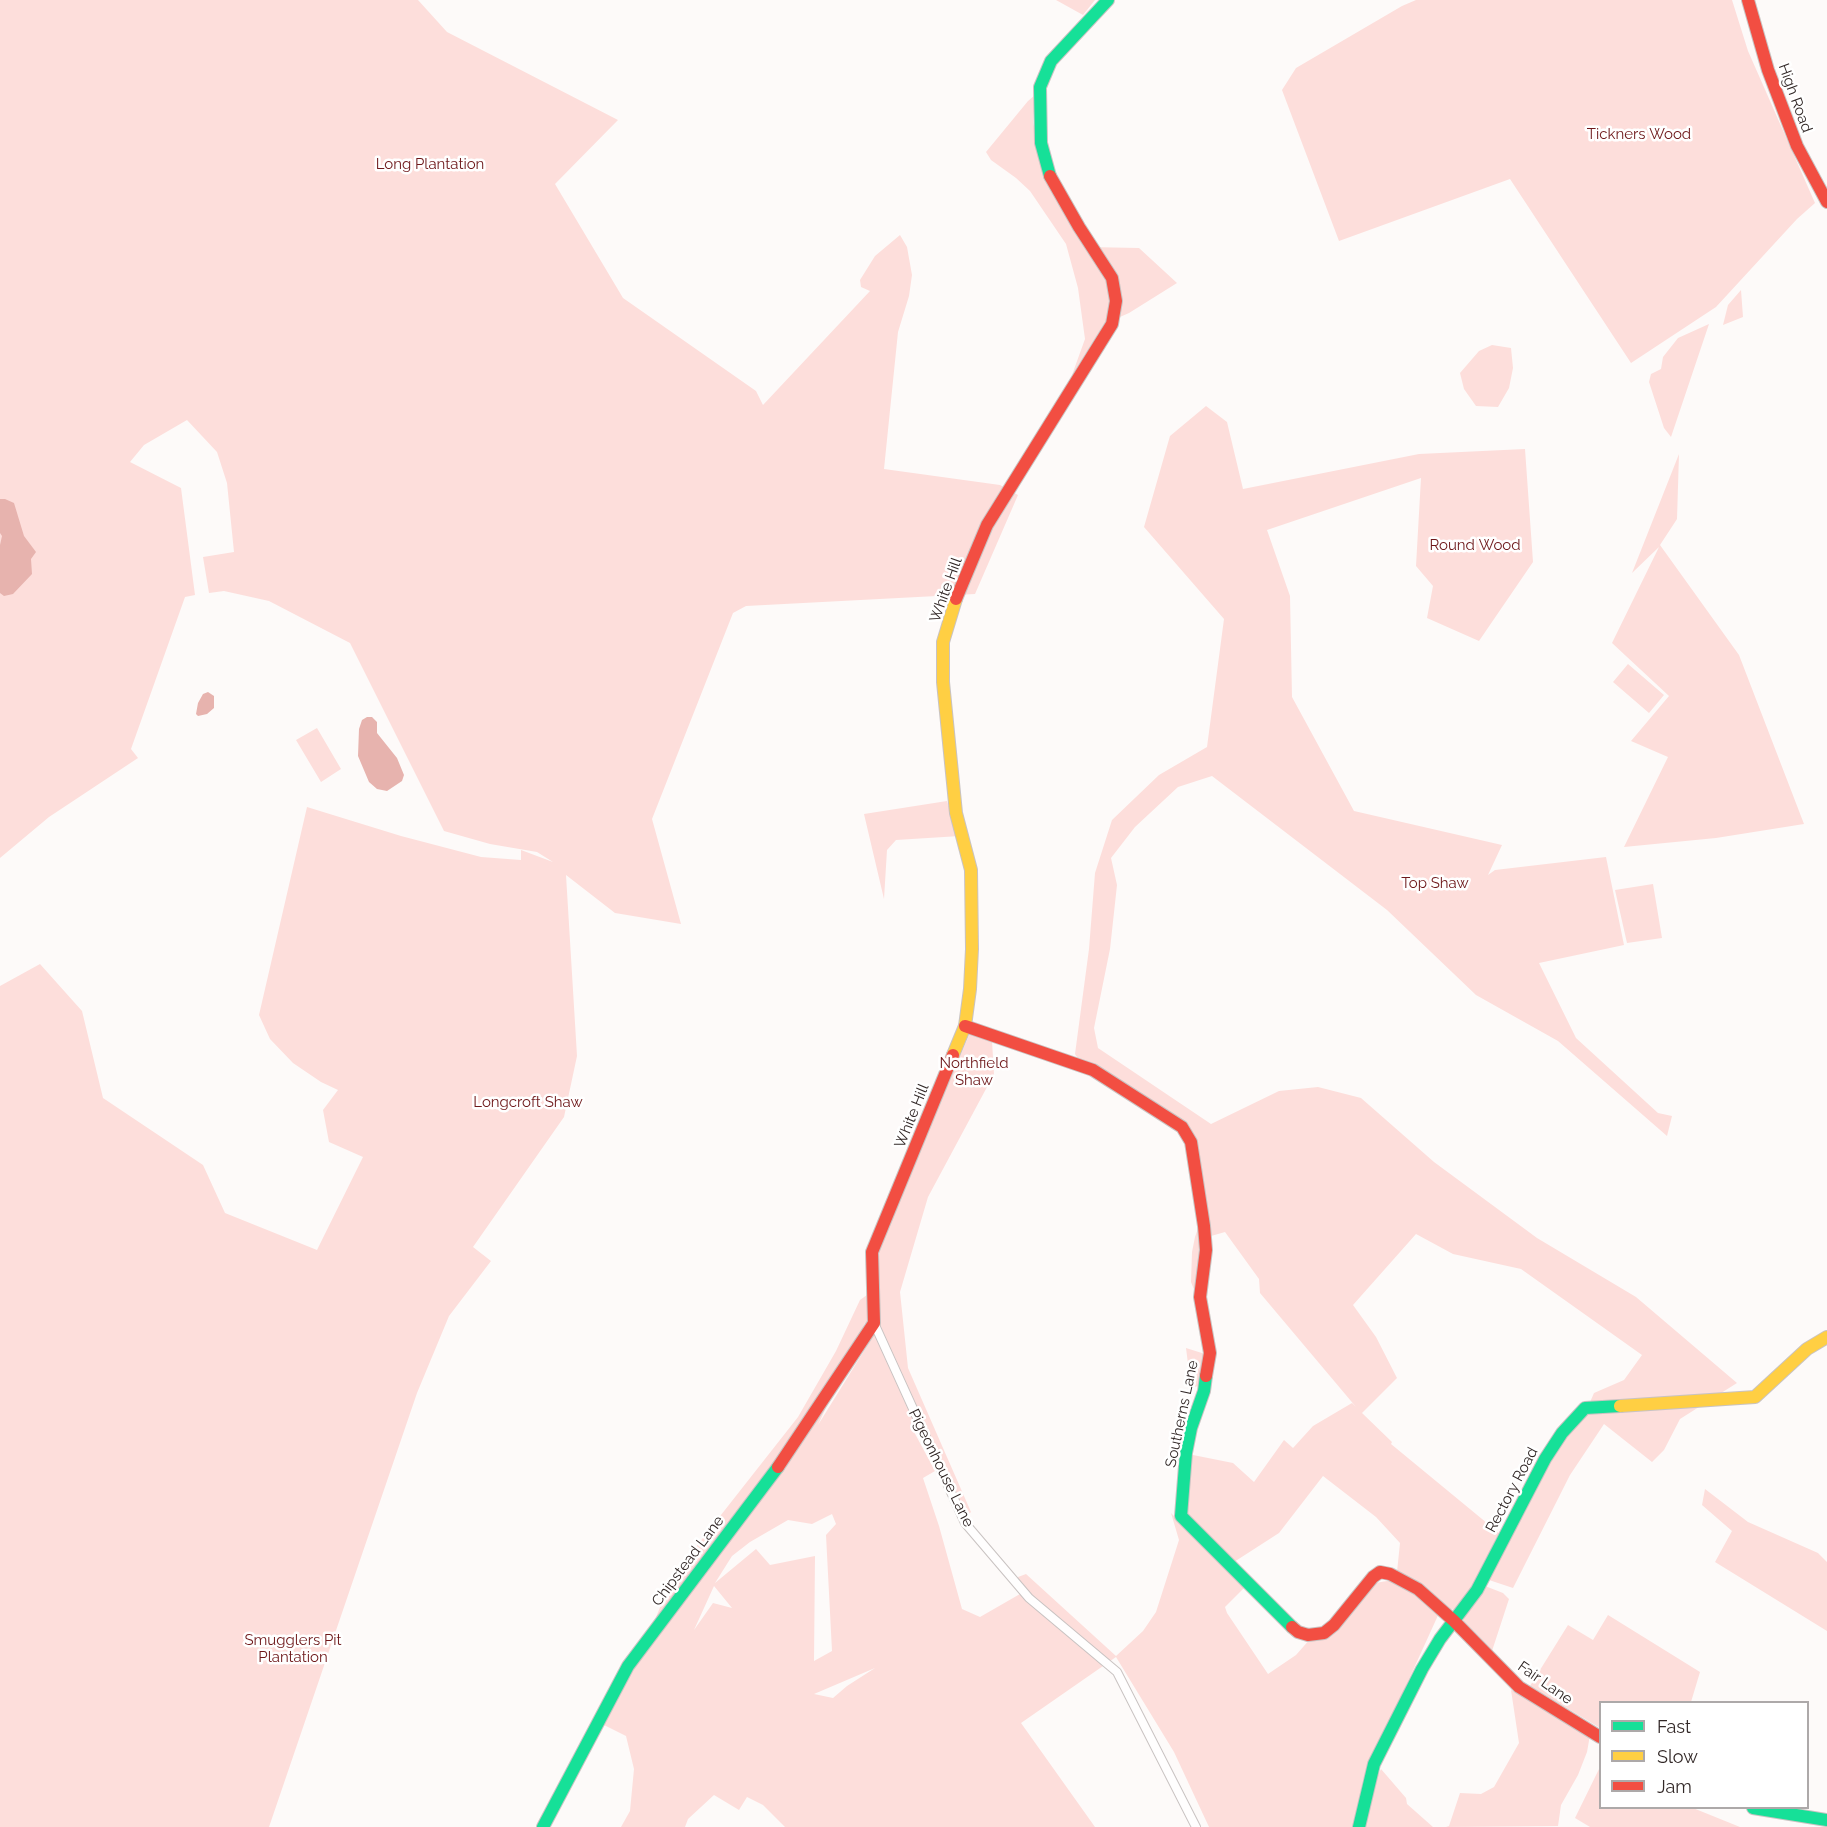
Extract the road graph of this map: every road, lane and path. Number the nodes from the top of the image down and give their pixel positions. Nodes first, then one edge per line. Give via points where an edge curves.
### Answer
1 (1108, 0) edge
2 (1748, 0) edge
3 (1827, 202) edge
4 (965, 1026) junction
5 (874, 1323) junction
6 (1827, 1337) edge
7 (1454, 1621) junction
8 (1599, 1736) edge
9 (1759, 1809) edge
10 (1827, 1820) edge
11 (543, 1827) edge
12 (1196, 1827) edge
13 (1359, 1827) edge

1 - 4 street, White Hill via 1051,61 1040,87 1039,112 1047,171 1112,278 1116,301 1112,324 987,525 955,602 944,642 943,682 956,813 971,870 972,949
2 - 3 street, High Road via 1768,70 1797,146
4 - 5 street, White Hill via 872,1252
4 - 7 street, Southerns Lane via 1093,1070 1175,1121 1191,1142 1204,1226 1206,1250 1200,1297 1209,1353 1204,1391 1186,1453 1181,1516 1298,1632 1324,1633 1380,1572 1418,1589
5 - 11 street, Chipstead Lane via 790,1451 628,1666
5 - 12 street, Pigeonhouse Lane via 965,1523 1029,1599 1117,1672
6 - 7 street, Rectory Road via 1807,1349 1755,1397 1585,1408 1545,1459 1477,1590
7 - 8 street, Fair Lane via 1519,1687
7 - 13 street, Rectory Road via 1422,1669 1374,1764
9 - 10 street

